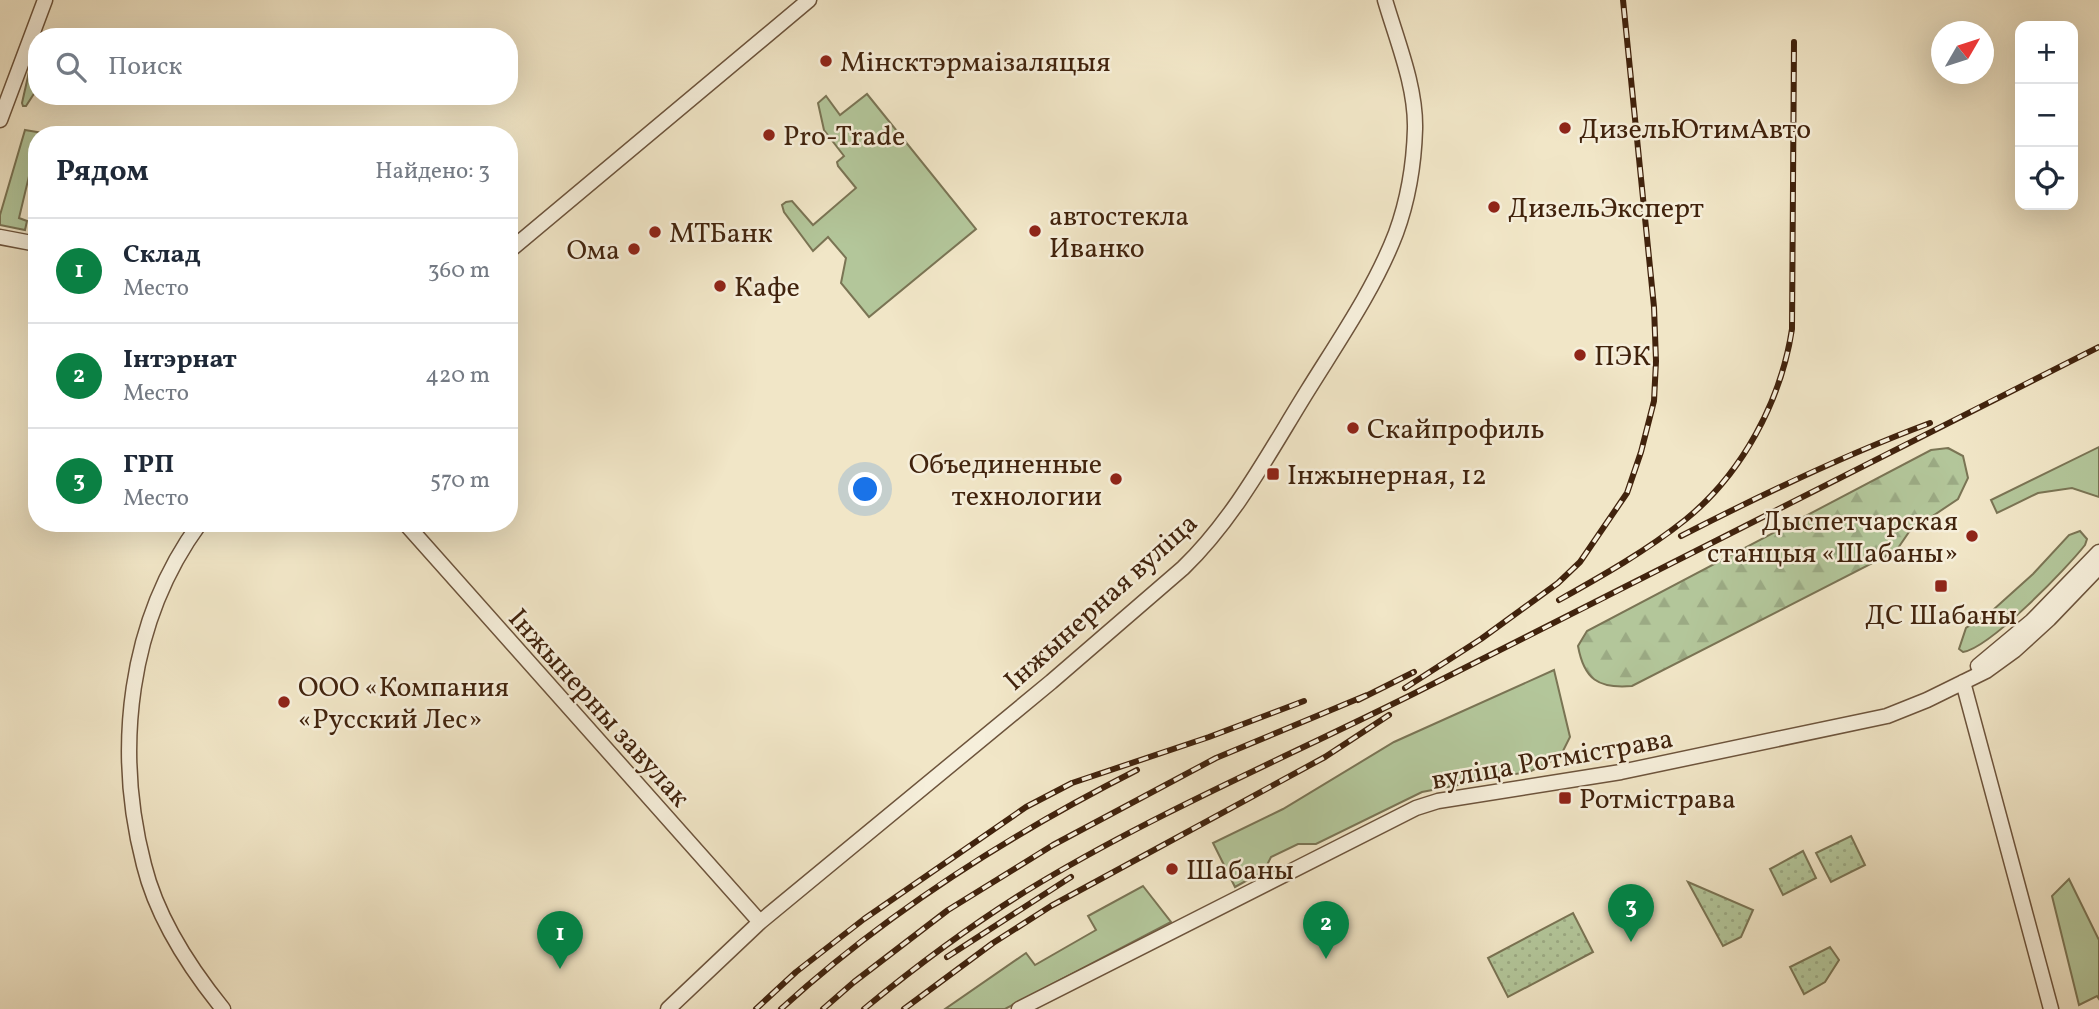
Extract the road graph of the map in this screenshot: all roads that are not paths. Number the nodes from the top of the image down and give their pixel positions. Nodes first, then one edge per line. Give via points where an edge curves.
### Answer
1 (44, 0) edge
2 (809, 0) edge
3 (1385, 0) edge
4 (34, 28) edge
5 (28, 44) edge
6 (0, 120) edge
7 (0, 237) edge
8 (28, 242) edge
9 (518, 243) edge
10 (194, 532) edge
11 (413, 532) edge
12 (2099, 552) edge
13 (2099, 567) edge
14 (1963, 682) junction
15 (760, 922) junction
16 (223, 1009) edge
17 (668, 1009) edge
18 (1019, 1009) edge
19 (2051, 1009) edge

1 - 4 street
2 - 9 street
3 - 15 street, Інжынерная вуліца via 1415,115 1414,150 1402,215 1360,303 1231,512 1198,554 1164,585
5 - 6 street
7 - 8 street
10 - 16 street via 171,570 146,632 132,700 129,781 144,867 162,914 175,941
11 - 15 street, Інжынерны завулак
12 - 14 street, вуліца Ротмістрава via 2032,621
13 - 14 street, вуліца Ротмістрава via 2015,650
14 - 18 street, вуліца Ротмістрава via 1888,716 1621,772 1416,808
14 - 19 street
15 - 17 street, Інжынерная вуліца

